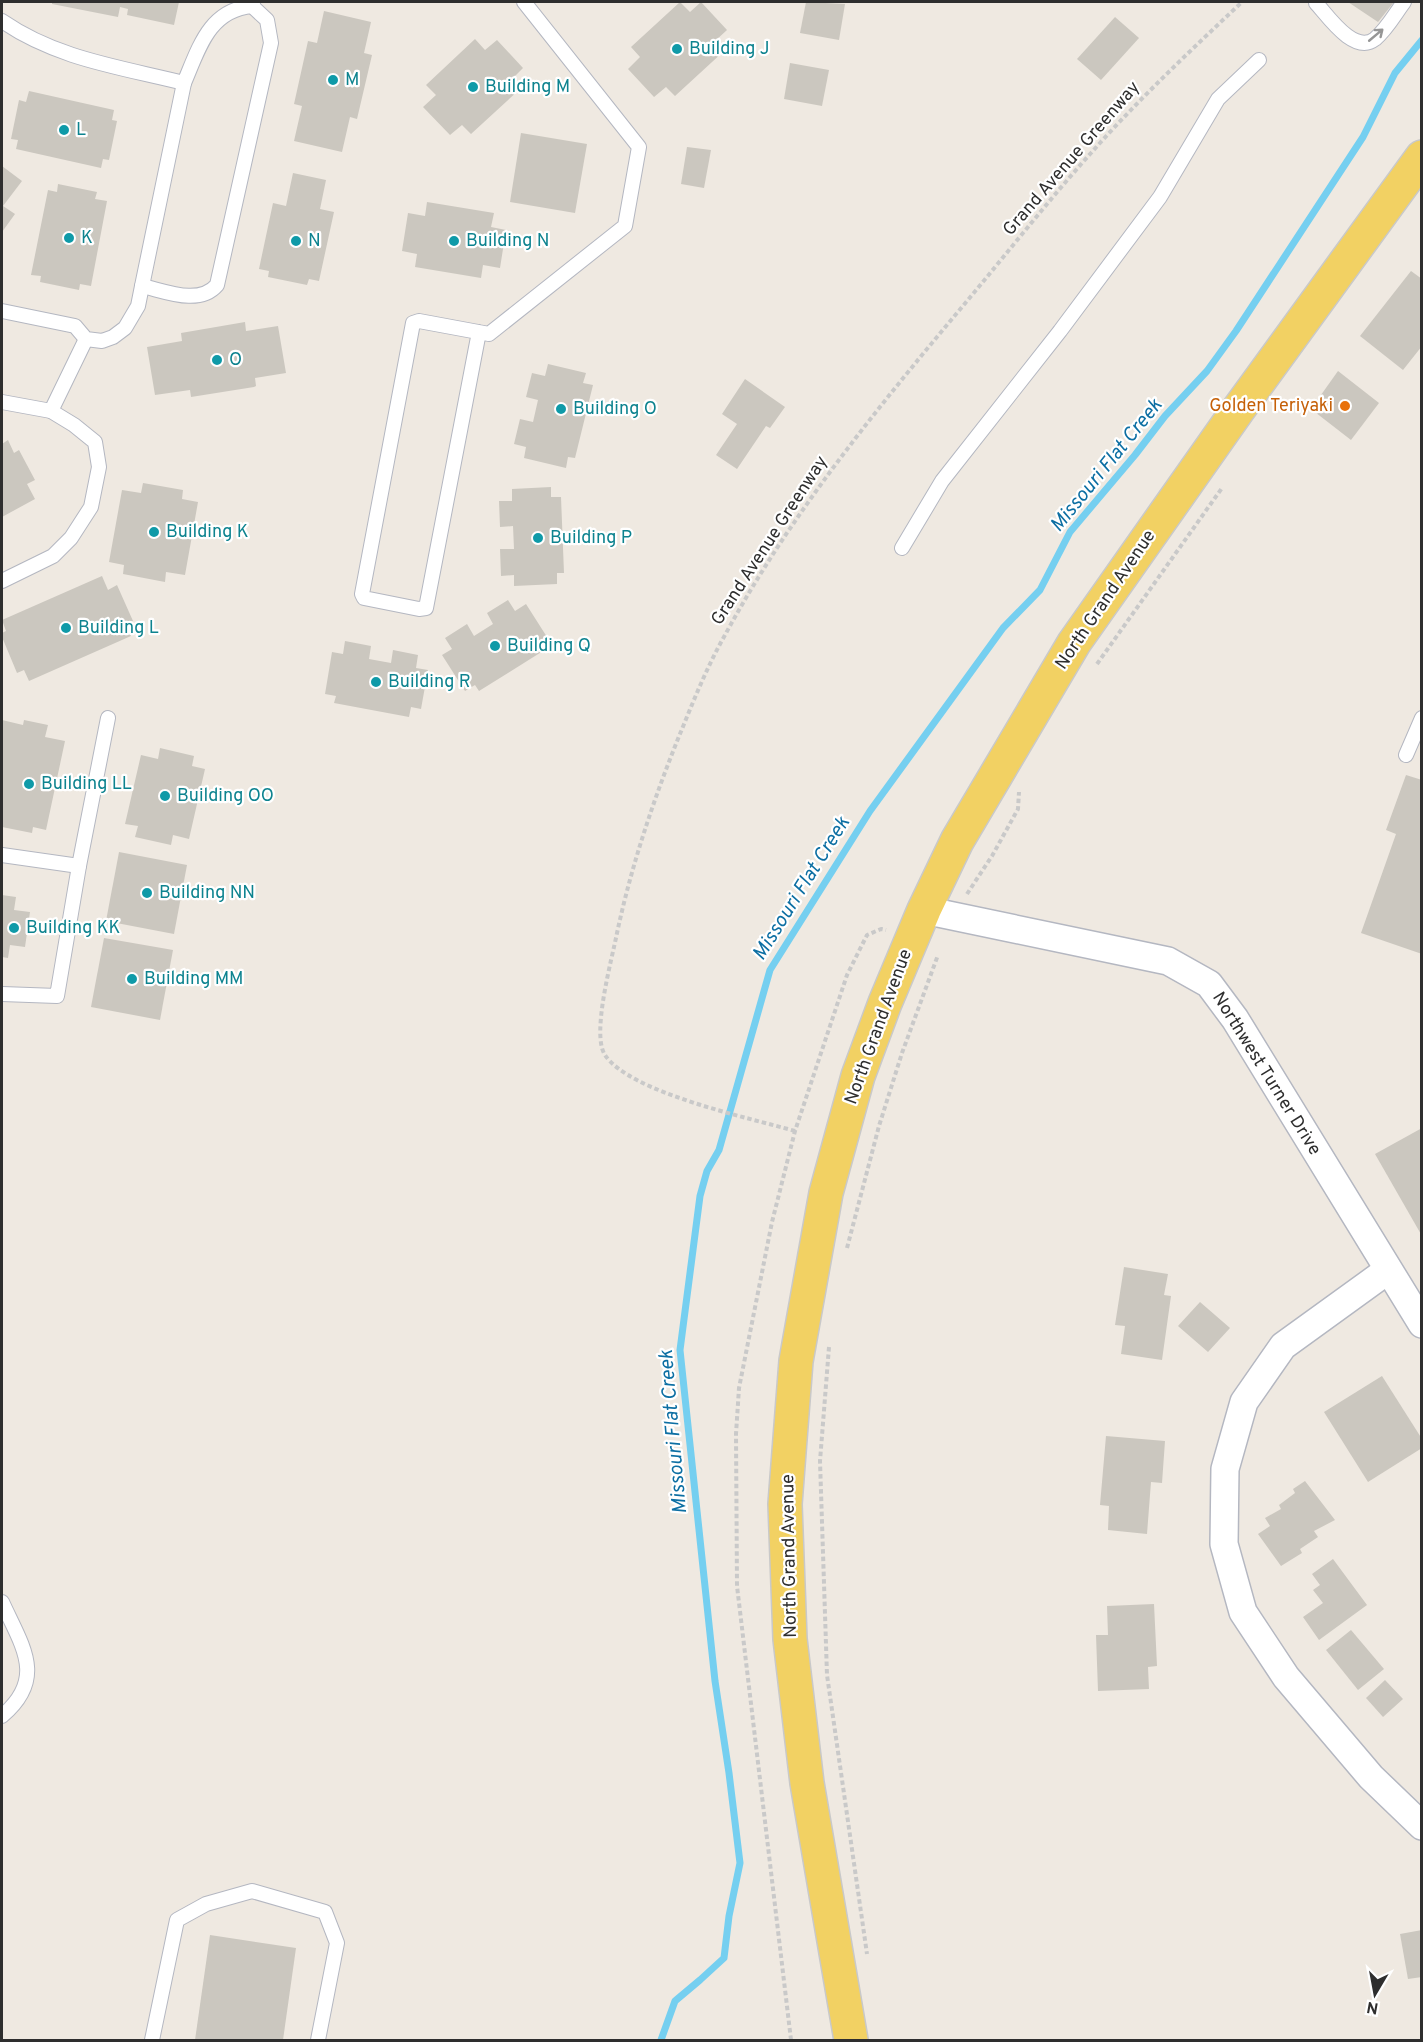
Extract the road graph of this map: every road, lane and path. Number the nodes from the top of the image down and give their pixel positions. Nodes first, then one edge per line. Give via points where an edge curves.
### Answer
1 (524, 2) edge
2 (1242, 2) edge
3 (1404, 2) edge
4 (1316, 3) edge
5 (252, 4) edge
6 (2, 21) edge
7 (1259, 60) dead end
8 (184, 82) junction
9 (1422, 157) edge
10 (142, 286) junction
11 (2, 311) edge
12 (479, 332) junction
13 (86, 339) junction
14 (2, 402) edge
15 (51, 411) junction
16 (1222, 488) dead end
17 (902, 548) dead end
18 (2, 582) edge
19 (1095, 666) dead end
20 (108, 718) dead end
21 (1422, 718) edge
22 (1406, 755) dead end
23 (1019, 789) dead end
24 (2, 855) edge
25 (79, 866) junction
26 (930, 920) junction
27 (2, 994) edge
28 (846, 1254) dead end
29 (1388, 1270) junction
30 (1422, 1324) edge
31 (830, 1344) dead end
32 (2, 1602) edge
33 (2, 1716) edge
34 (1422, 1826) edge
35 (868, 1962) dead end
36 (152, 2040) edge
37 (318, 2040) edge
38 (851, 2040) edge

1 - 12 lane via 635,140 639,154 626,226 489,334
2 - 26 path, Grand Avenue Greenway via 1090,154 874,413 755,582 697,692 655,797 618,927 600,1032 603,1053 631,1077 697,1104 795,1131 847,975 867,935
4 -> 3 lane via 1346,35 1366,43 1376,38
5 - 8 lane via 229,11 219,19 202,43
5 - 10 lane via 267,20 271,43 219,280 213,290 190,296
6 - 8 lane via 38,44 75,57
7 - 17 lane via 1218,99 1160,197 942,481
8 - 10 lane
9 - 26 main road, North Grand Avenue via 1300,322 1074,643 957,841
10 - 13 lane via 138,306 125,328 102,341
11 - 13 lane via 75,326
12 - 12 lane via 413,323 364,598 426,608
13 - 15 lane
14 - 15 lane
15 - 18 lane via 95,442 99,467 91,507 72,538 53,556
16 - 19 path
20 - 25 lane
21 - 22 lane
23 - 26 path via 1018,809 992,855
24 - 25 lane
25 - 27 lane via 57,996
26 - 28 path via 902,1053
26 - 29 street, Northwest Turner Drive via 1168,961 1209,984 1235,1019
26 - 38 main road, North Grand Avenue via 885,1003 858,1076 825,1193 796,1361 785,1504 790,1639 807,1783
29 - 30 street, Northwest Turner Drive
29 - 34 street via 1283,1346 1244,1402 1225,1469 1224,1544 1243,1612 1286,1677 1371,1777
31 - 35 path via 820,1461 827,1675
32 - 33 lane via 29,1665 24,1687 15,1704
36 - 37 lane via 177,1920 206,1904 252,1891 325,1912 337,1943

